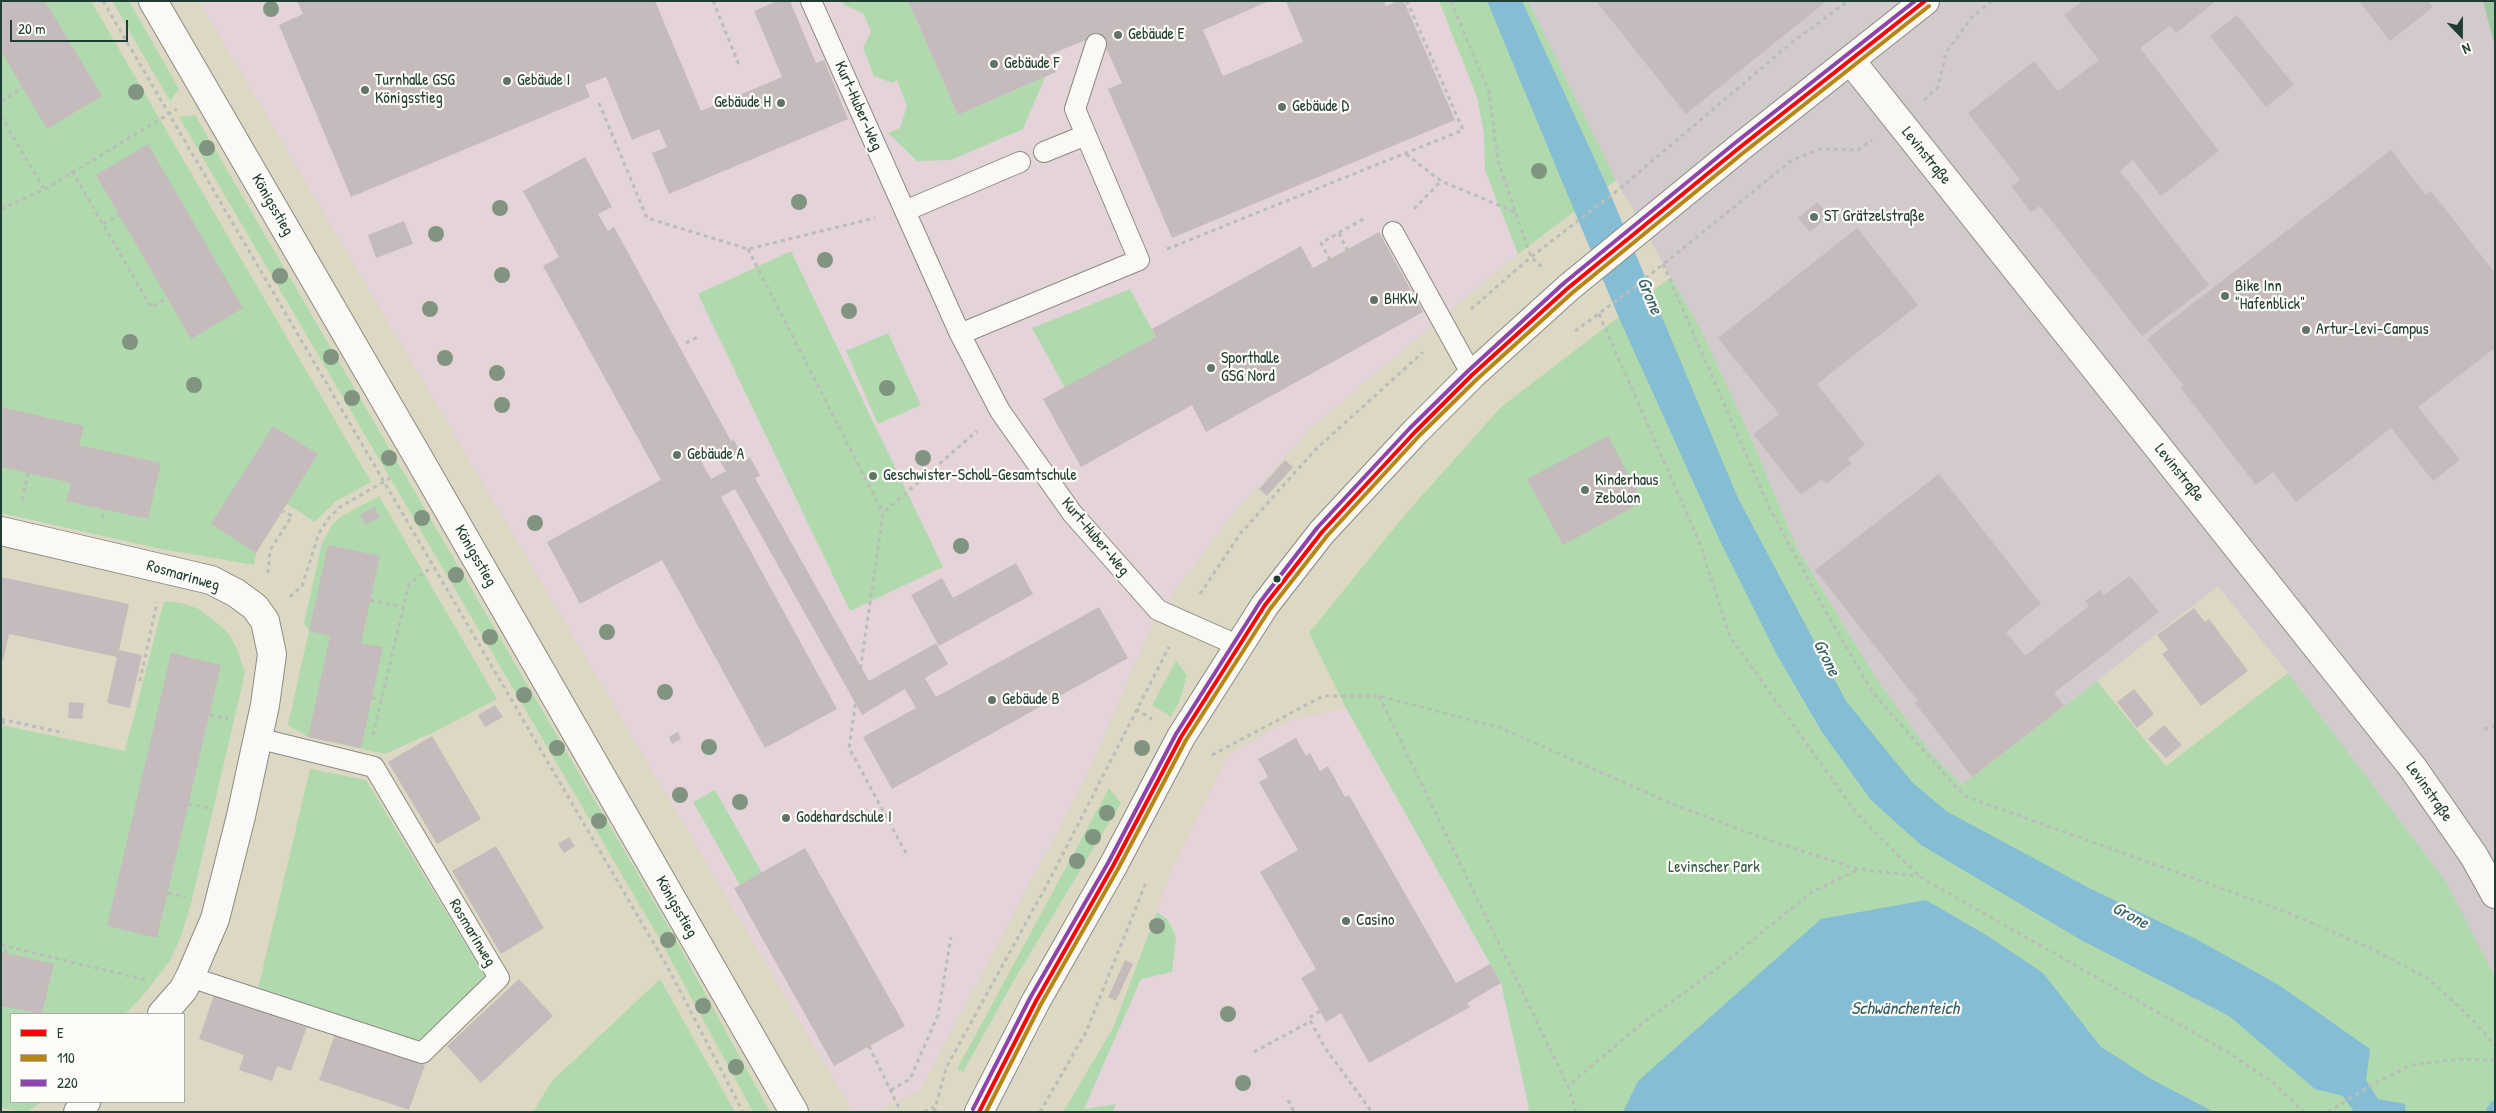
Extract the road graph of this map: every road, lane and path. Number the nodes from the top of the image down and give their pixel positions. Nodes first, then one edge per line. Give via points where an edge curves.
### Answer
1 (103, 1) edge
2 (153, 1) edge
3 (713, 1) edge
4 (811, 1) edge
5 (1407, 1) edge
6 (1451, 1) edge
7 (1848, 1) edge
8 (1926, 1) edge
9 (1992, 1) edge
10 (1096, 44) dead end
11 (1851, 61) junction
12 (739, 64) dead end
13 (23, 88) dead end
14 (1, 101) edge
15 (599, 102) dead end
16 (169, 114) junction
17 (1, 116) edge
18 (1899, 122) junction
19 (1086, 135) junction
20 (1044, 152) dead end
21 (1406, 154) junction
22 (1020, 162) dead end
23 (72, 171) junction
24 (1441, 181) junction
25 (45, 189) junction
26 (1, 209) edge
27 (905, 211) junction
28 (1516, 213) junction
29 (119, 215) dead end
30 (1367, 217) dead end
31 (103, 224) junction
32 (1393, 232) joint
33 (1339, 233) junction
34 (748, 249) junction
35 (1347, 250) dead end
36 (1531, 258) junction
37 (1138, 260) junction
38 (1330, 260) dead end
39 (1663, 264) junction
40 (1573, 284) junction
41 (167, 298) dead end
42 (1600, 314) junction
43 (1448, 330) junction
44 (960, 334) junction
45 (1569, 335) dead end
46 (698, 336) dead end
47 (686, 343) dead end
48 (1472, 375) junction
49 (1000, 411) junction
50 (418, 457) junction
51 (383, 483) junction
52 (283, 511) dead end
53 (883, 513) junction
54 (1, 532) edge
55 (432, 567) junction
56 (164, 569) junction
57 (370, 600) dead end
58 (403, 607) junction
59 (1183, 620) junction
60 (265, 621) junction
61 (1239, 646) junction
62 (140, 680) dead end
63 (1379, 696) junction
64 (372, 698) dead end
65 (381, 700) junction
66 (1, 719) edge
67 (12, 721) junction
68 (1, 723) edge
69 (2495, 726) edge
70 (2484, 729) dead end
71 (64, 733) dead end
72 (372, 736) dead end
73 (258, 738) junction
74 (1215, 748) dead end
75 (906, 853) dead end
76 (1857, 870) junction
77 (1150, 875) dead end
78 (1920, 877) junction
79 (2495, 894) edge
80 (951, 937) dead end
81 (1, 945) edge
82 (7, 946) junction
83 (5, 953) dead end
84 (187, 983) junction
85 (1320, 1012) dead end
86 (163, 1013) edge
87 (1311, 1022) junction
88 (2495, 1045) edge
89 (869, 1046) dead end
90 (1254, 1052) dead end
91 (2495, 1060) edge
92 (1568, 1086) junction
93 (891, 1090) junction
94 (1288, 1100) dead end
95 (935, 1107) junction
96 (743, 1112) edge
97 (794, 1112) edge
98 (902, 1112) edge
99 (924, 1112) edge
100 (934, 1112) edge
101 (980, 1112) edge
102 (1040, 1112) edge
103 (1294, 1112) edge
104 (1372, 1112) edge
105 (1576, 1112) edge
106 (2304, 1112) edge
107 (2328, 1112) edge

1 - 16 path
2 - 50 street, Königsstieg
3 - 12 path
4 - 27 lane, Kurt-Huber-Weg
5 - 21 path via 1463,130
6 - 28 path via 1489,92 1498,161
7 - 36 path via 1790,44 1570,230
8 - 11 street
9 - 18 path via 1971,18 1946,53 1938,88
10 - 19 lane via 1075,109
11 - 18 street, Levinstraße
11 - 40 street via 1636,230
13 - 14 path
15 - 34 path via 647,218
16 - 23 path
16 - 51 path
17 - 25 path
18 - 39 path via 1858,150 1820,149 1792,160
18 - 79 street, Levinstraße via 2413,768 2474,856
19 - 20 lane
19 - 37 lane
21 - 24 path
21 - 37 path
22 - 27 lane
23 - 25 path
23 - 31 path
24 - 28 path
24 - 32 path
25 - 26 path
27 - 34 path
27 - 44 lane, Kurt-Huber-Weg
28 - 36 path
29 - 31 path
30 - 33 path
31 - 41 path via 151,307
32 - 43 lane
33 - 35 path
33 - 38 path via 1321,243
34 - 53 path
36 - 40 path
36 - 43 path
37 - 44 lane
39 - 42 path
39 - 88 path via 1770,509 1826,612 1873,693 1964,796 2279,909 2370,948 2429,979
40 - 42 path
40 - 48 street
42 - 45 path
42 - 78 path via 1699,541 1730,637 1857,814
43 - 48 lane
43 - 59 path via 1314,451 1240,534
44 - 49 lane, Kurt-Huber-Weg
46 - 47 path
48 - 61 street via 1322,532 1265,605
49 - 53 path
49 - 59 lane, Kurt-Huber-Weg via 1072,513 1158,610
50 - 51 path
50 - 97 street, Königsstieg
51 - 55 path
51 - 60 path via 340,507 327,520 319,533 302,586
52 - 60 path via 292,516 270,550
53 - 75 path via 849,748
54 - 56 street, Rosmarinweg
55 - 58 path via 409,584
55 - 96 path via 667,966
56 - 60 street, Rosmarinweg via 212,580 236,593
56 - 62 path
57 - 58 path
58 - 65 path
59 - 61 lane, Kurt-Huber-Weg
59 - 95 path via 1049,881 946,1068
60 - 73 street via 272,654
61 - 101 street via 1171,754
63 - 74 path via 1323,696 1210,756
63 - 76 path via 1501,728 1670,803
63 - 92 path
64 - 65 path
65 - 72 path
66 - 67 path
67 - 68 path
67 - 71 path
69 - 70 path
73 - 84 street via 215,918
73 - 84 lane, Rosmarinweg via 374,767 498,978 422,1053
76 - 78 path
76 - 92 path via 1812,892 1723,964 1640,1025
77 - 102 path via 1086,1032
78 - 106 path via 2226,1051 2275,1084
80 - 93 path via 938,1015 910,1079
81 - 82 path
82 - 83 path
82 - 84 path
84 - 86 street
85 - 87 path via 1309,1018
87 - 90 path
87 - 104 path via 1325,1048
89 - 93 path
91 - 107 path via 2458,1059 2411,1065
92 - 105 path
93 - 98 path
94 - 103 path
95 - 99 path
95 - 100 path

